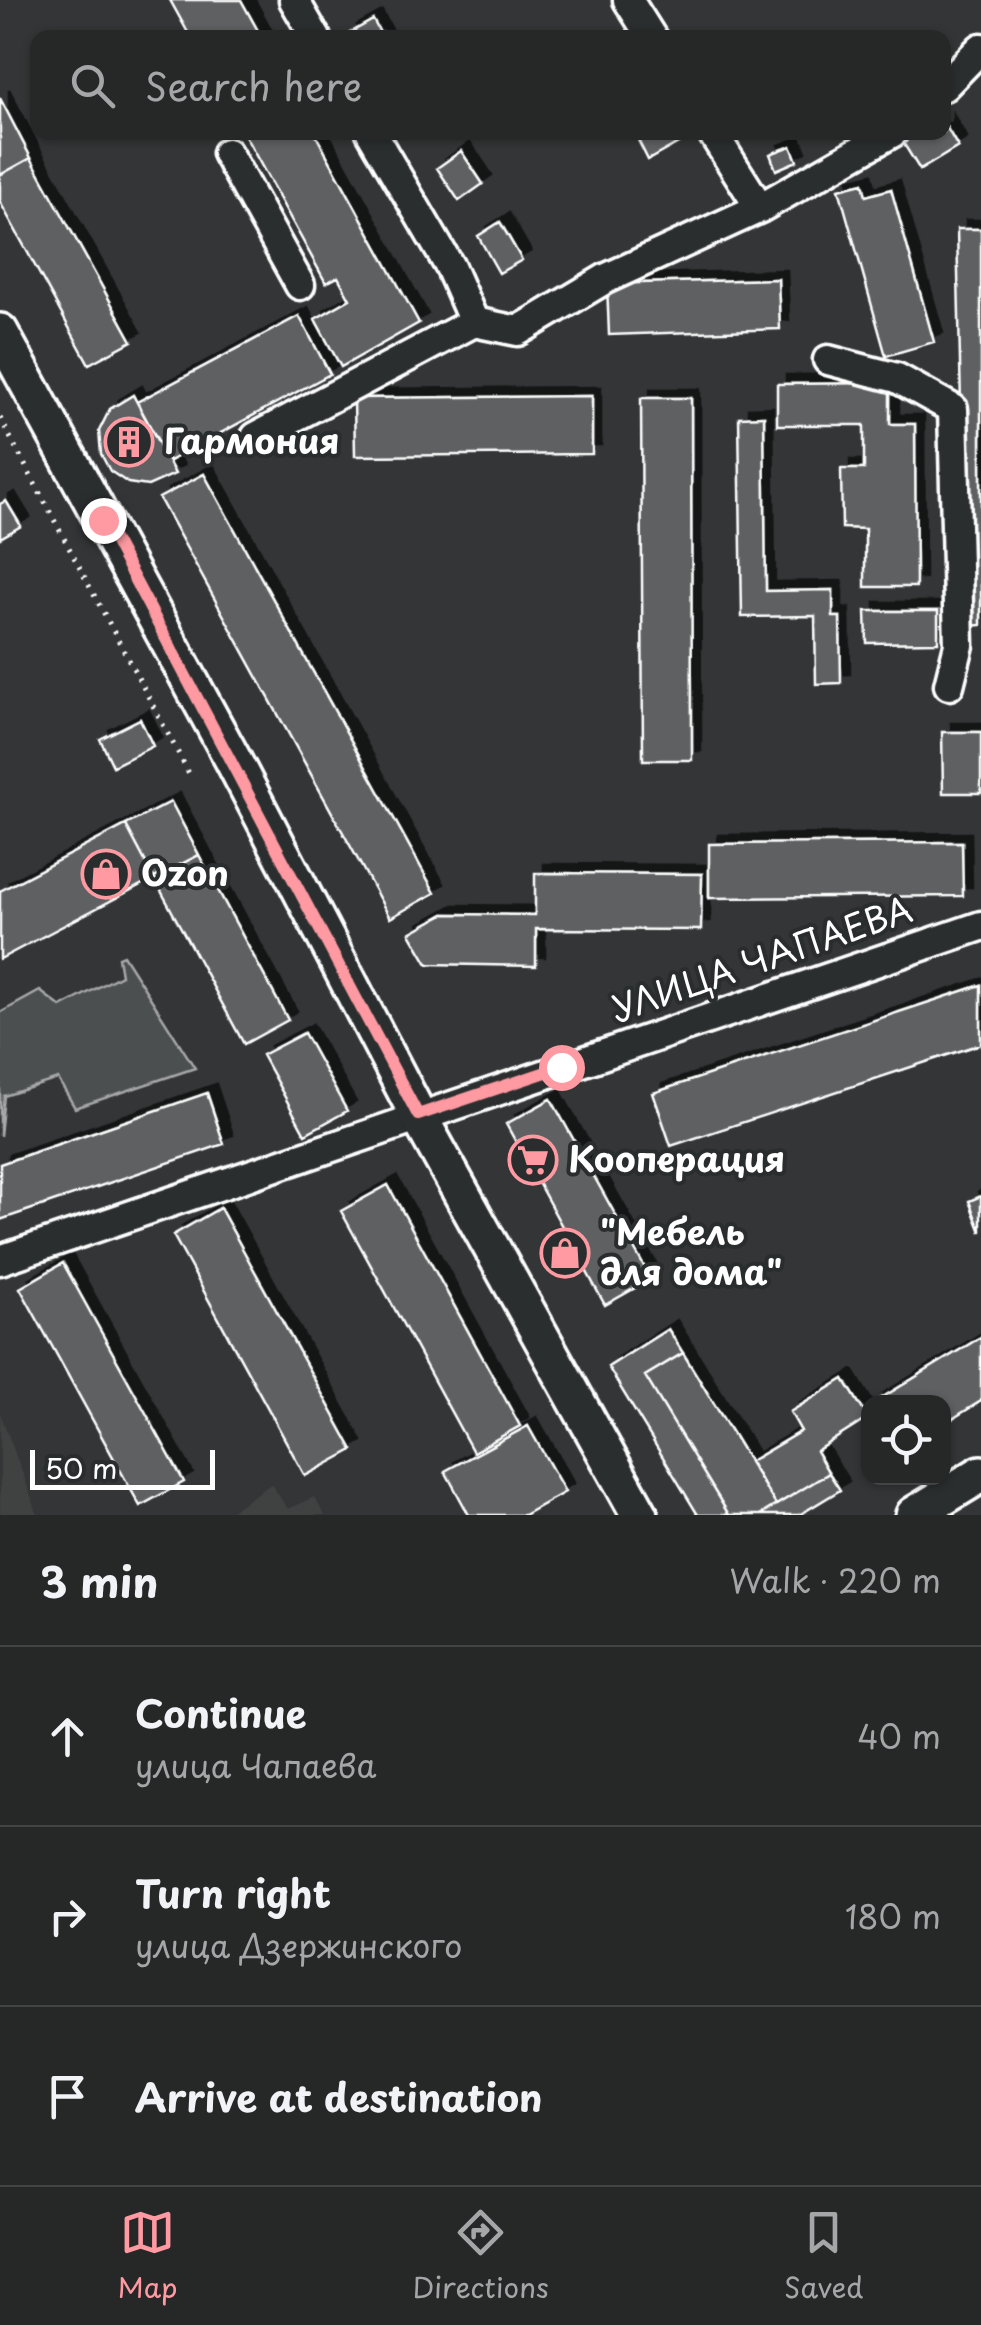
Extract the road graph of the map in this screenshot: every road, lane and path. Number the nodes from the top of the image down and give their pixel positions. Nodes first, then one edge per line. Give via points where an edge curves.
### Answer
1 (294, 0) edge
2 (628, 0) edge
3 (311, 30) edge
4 (647, 30) edge
5 (981, 48) edge
6 (951, 79) edge
7 (377, 140) edge
8 (717, 140) edge
9 (879, 140) edge
10 (228, 153) dead end
11 (760, 208) junction
12 (300, 285) dead end
13 (474, 322) junction
14 (0, 332) edge
15 (828, 360) dead end
16 (0, 418) edge
17 (256, 437) dead end
18 (949, 685) dead end
19 (192, 779) dead end
20 (981, 926) edge
21 (418, 1115) junction
22 (0, 1260) edge
23 (981, 1474) edge
24 (640, 1515) edge
25 (914, 1515) edge

1 - 3 street
2 - 4 street
5 - 6 street
7 - 13 street
8 - 11 street
9 - 11 street
10 - 12 street
11 - 13 street via 606,279 518,331
13 - 17 street
14 - 21 main road
15 - 18 street via 898,378 954,410 959,645
16 - 19 path
20 - 21 street, УЛИЦА ЧАПАЕВА
21 - 22 street, УЛИЦА ЧАПАЕВА
21 - 24 main road
23 - 25 main road

